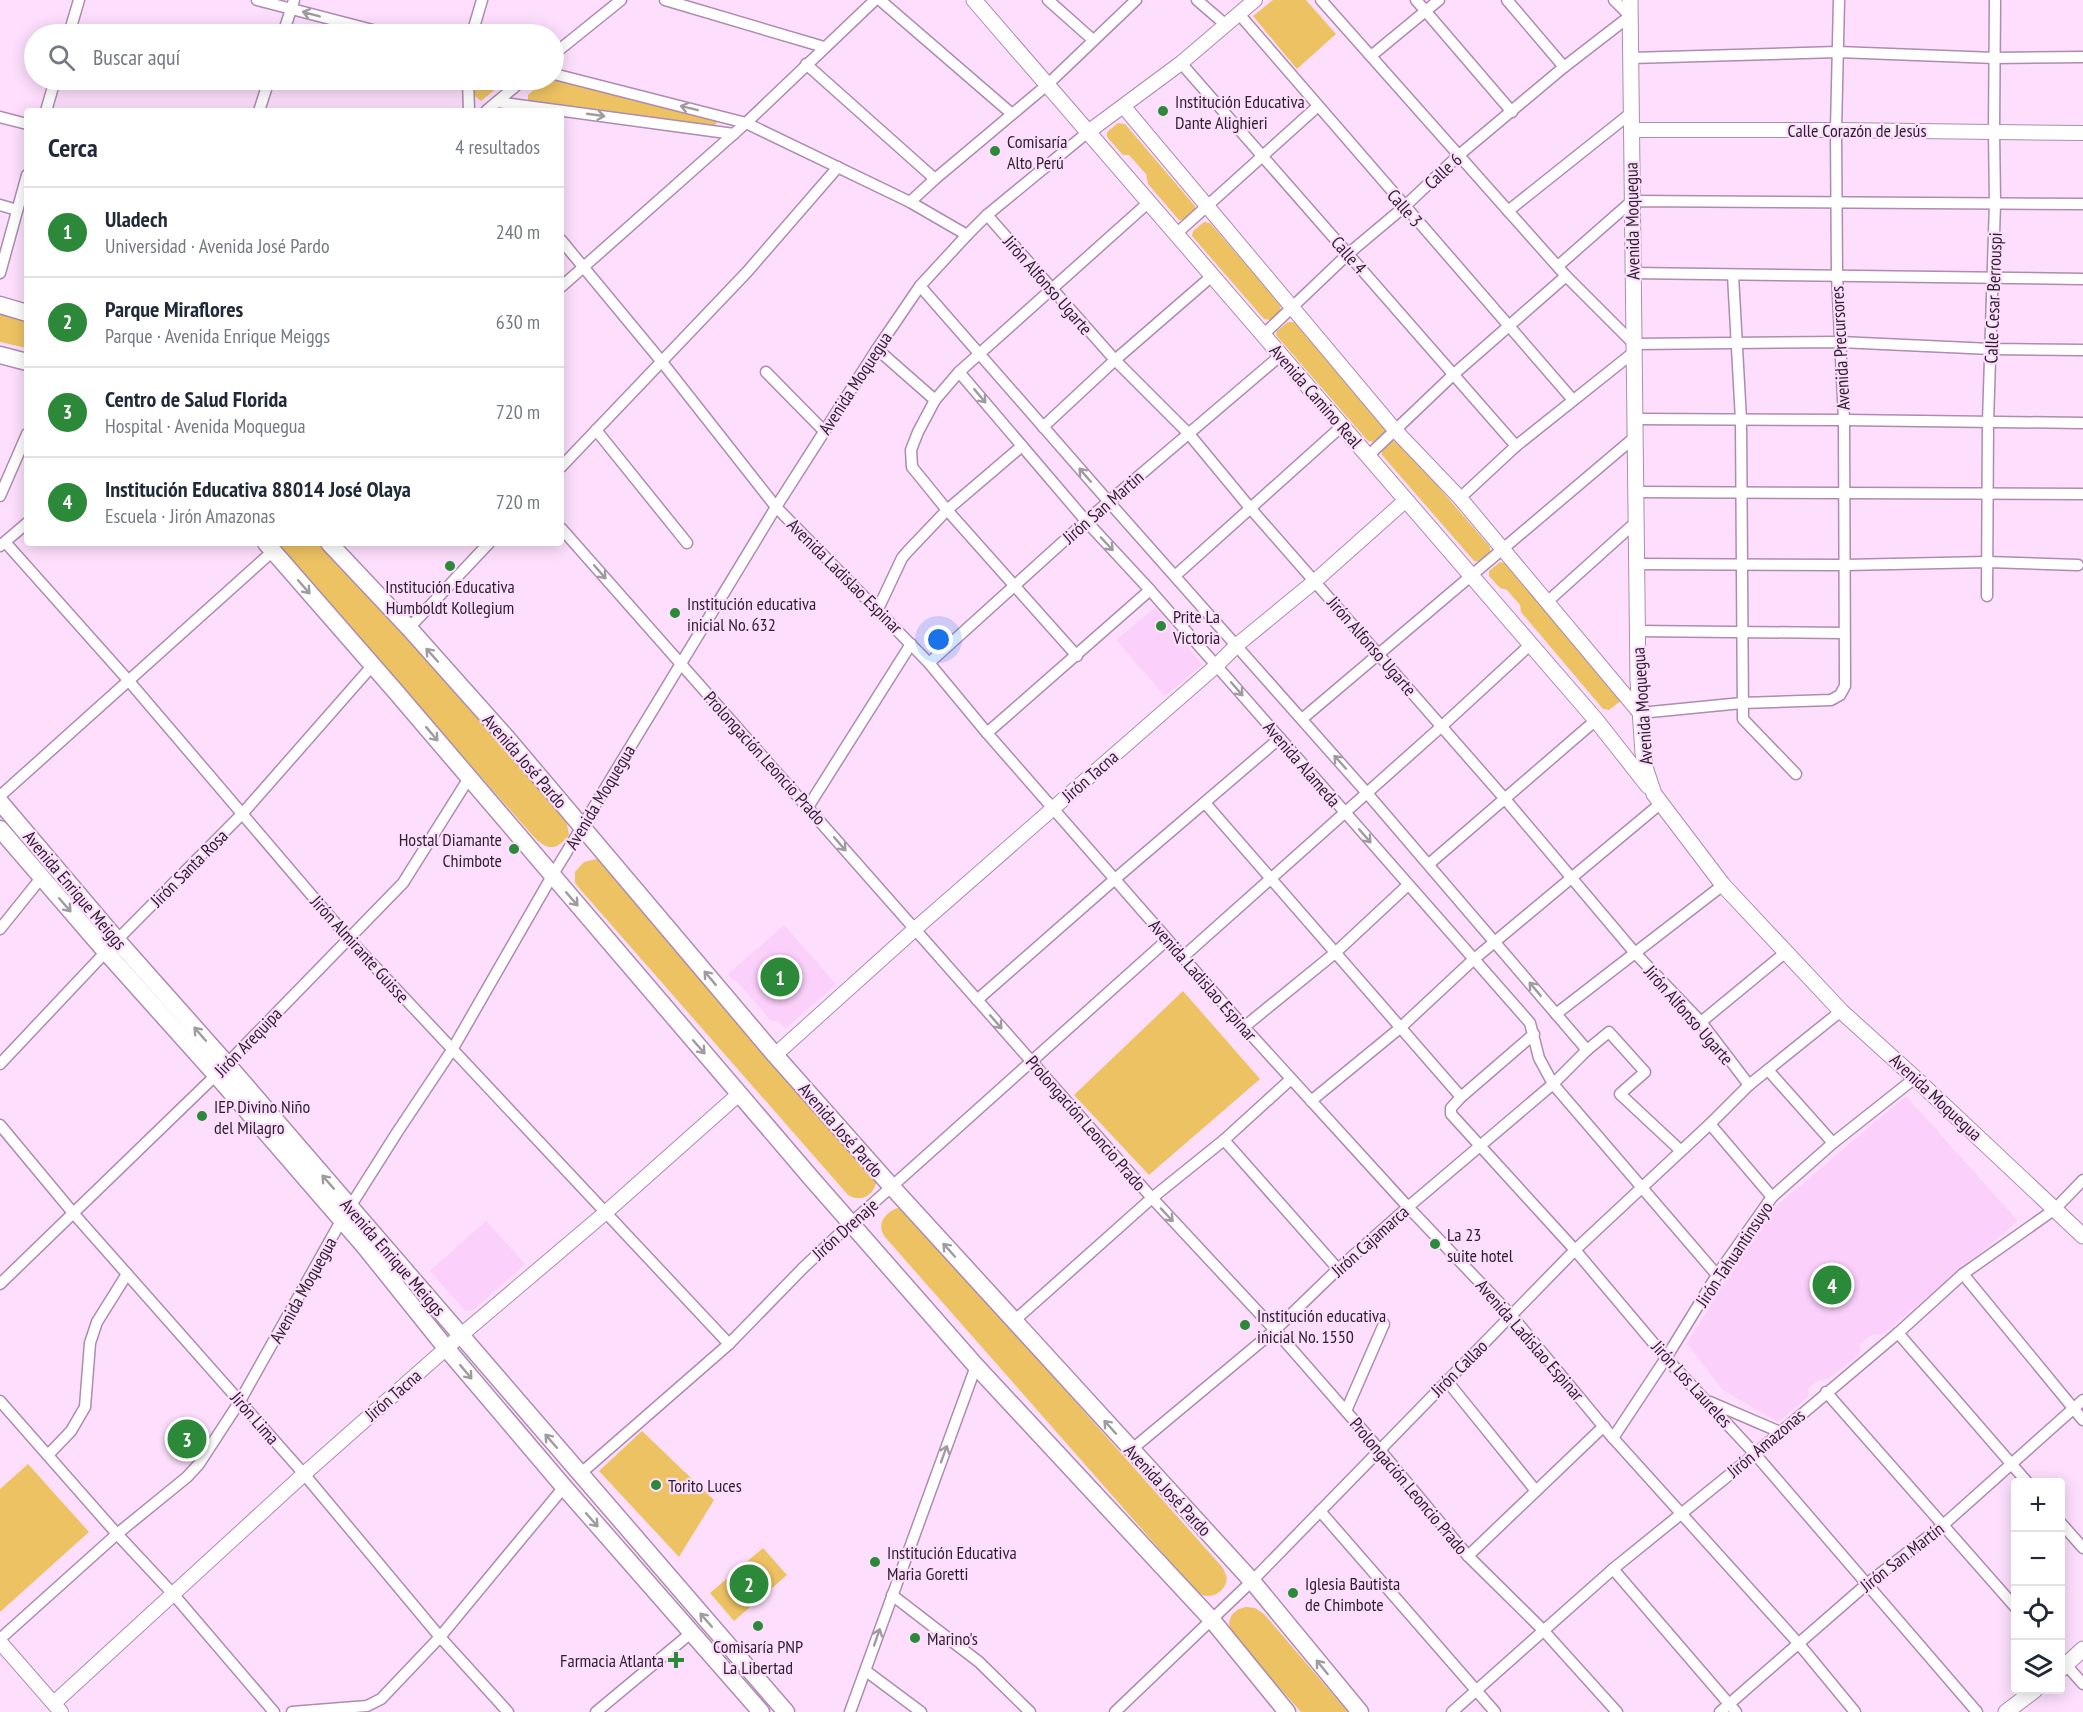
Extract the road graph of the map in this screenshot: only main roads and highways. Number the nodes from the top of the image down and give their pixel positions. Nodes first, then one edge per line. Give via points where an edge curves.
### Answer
1 (974, 0) edge
2 (1630, 0) edge
3 (0, 305) edge
4 (24, 312) edge
5 (0, 355) edge
6 (24, 361) edge
7 (332, 546) edge
8 (270, 547) edge
9 (1657, 799) junction
10 (0, 802) edge
11 (0, 829) edge
12 (112, 946) junction
13 (346, 1214) junction
14 (2083, 1236) edge
15 (2083, 1649) edge
16 (2065, 1662) edge
17 (2029, 1694) edge
18 (761, 1712) edge
19 (786, 1712) edge
20 (1287, 1712) edge
21 (1359, 1712) edge
22 (2006, 1712) edge

1 - 9 main road, Avenida Camino Real via 1596,720
2 - 9 main road, Avenida Moquegua via 1637,631 1643,753
3 - 4 main road
5 - 6 main road
21 -> 7 main road, Avenida José Pardo via 1252,1581 892,1187 409,628
8 -> 20 main road via 851,1223 976,1366 1212,1620
9 - 14 main road, Avenida Moquegua via 1723,885 1841,1011
10 - 12 main road, Avenida Enrique Meiggs
11 -> 12 main road, Avenida Enrique Meiggs via 41,878
12 - 13 main road, Avenida Enrique Meiggs
13 -> 18 main road, Avenida Enrique Meiggs via 446,1348
19 -> 13 main road, Avenida Enrique Meiggs via 460,1336
15 - 16 main road
17 - 22 main road

